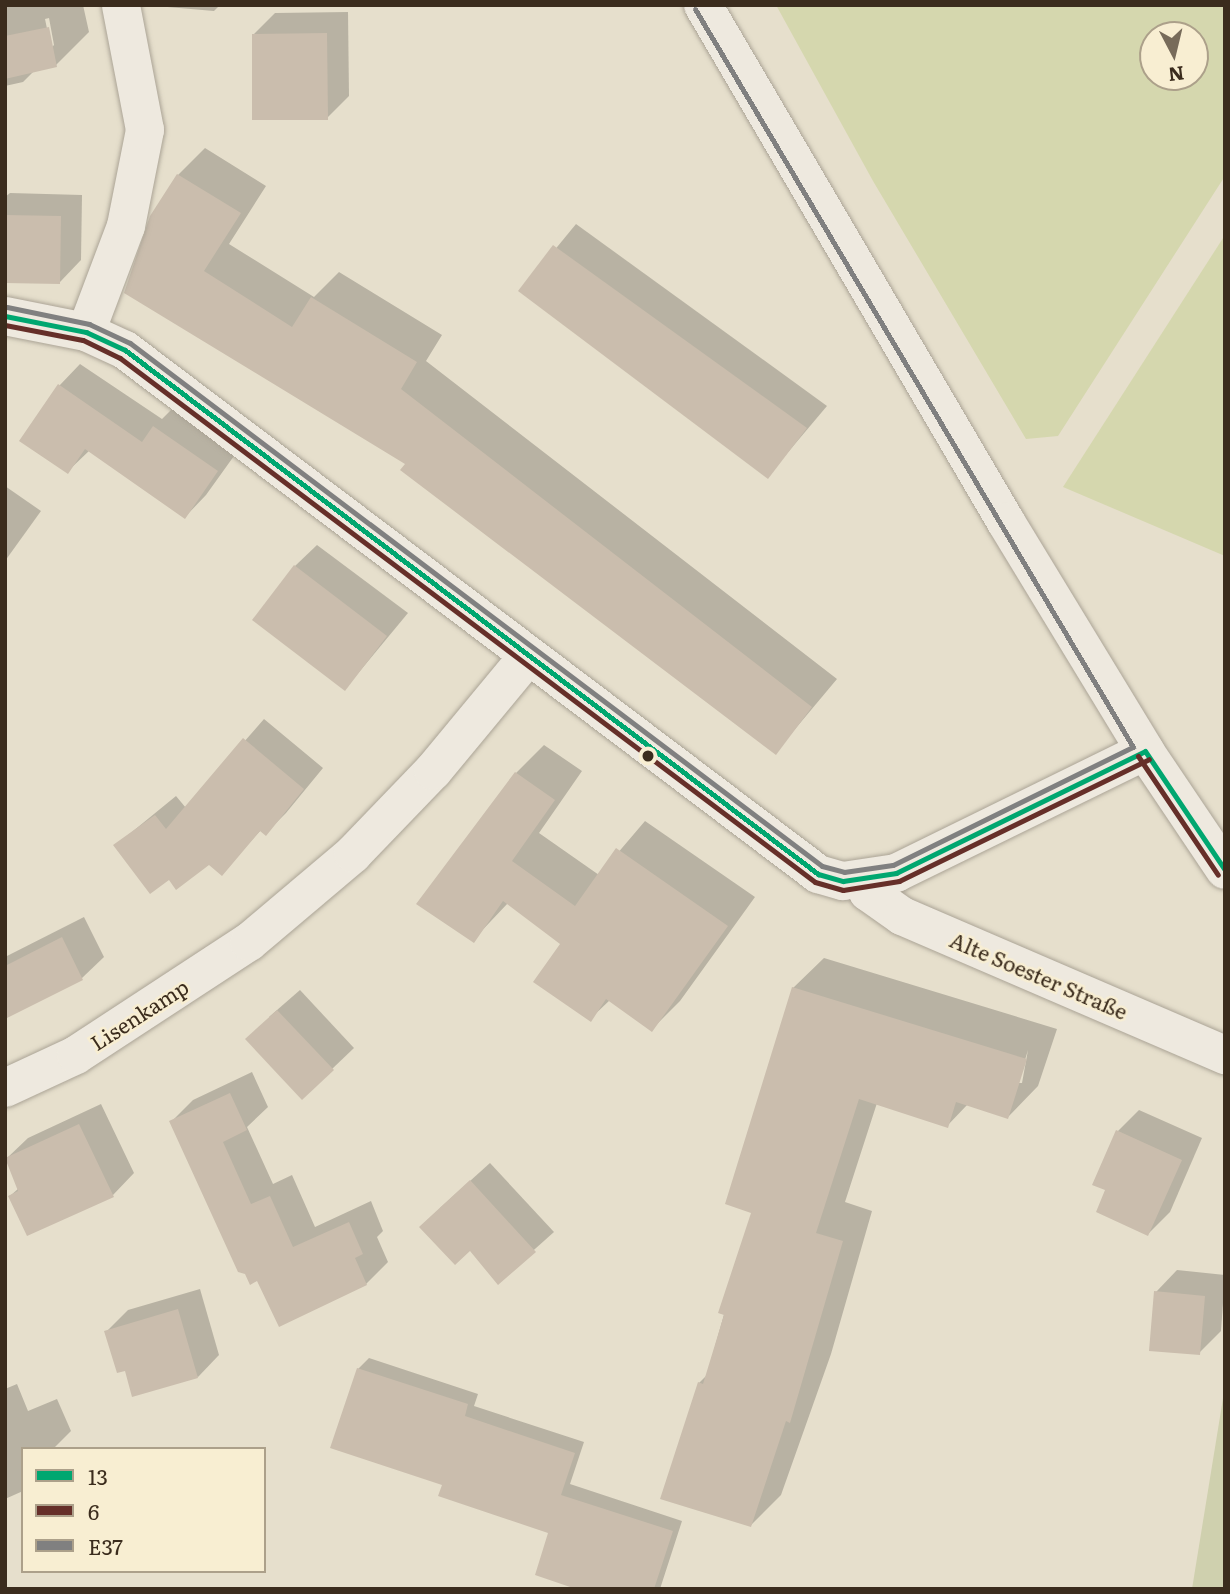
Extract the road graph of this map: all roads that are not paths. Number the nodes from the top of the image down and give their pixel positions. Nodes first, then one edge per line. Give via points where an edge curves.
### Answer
1 (121, 5) edge
2 (703, 5) edge
3 (5, 316) edge
4 (86, 331) junction
5 (528, 656) junction
6 (1145, 751) junction
7 (1225, 870) edge
8 (866, 880) junction
9 (1225, 1055) edge
10 (5, 1088) edge

1 - 4 street via 145,130 126,226
2 - 6 street
3 - 4 street
4 - 5 street via 125,350
5 - 8 street via 818,874 843,881
5 - 10 street, Lisenkamp via 433,771 353,854 249,942 76,1055
6 - 7 street
6 - 8 street via 896,873
8 - 9 street, Alte Soester Straße via 868,892 902,916

